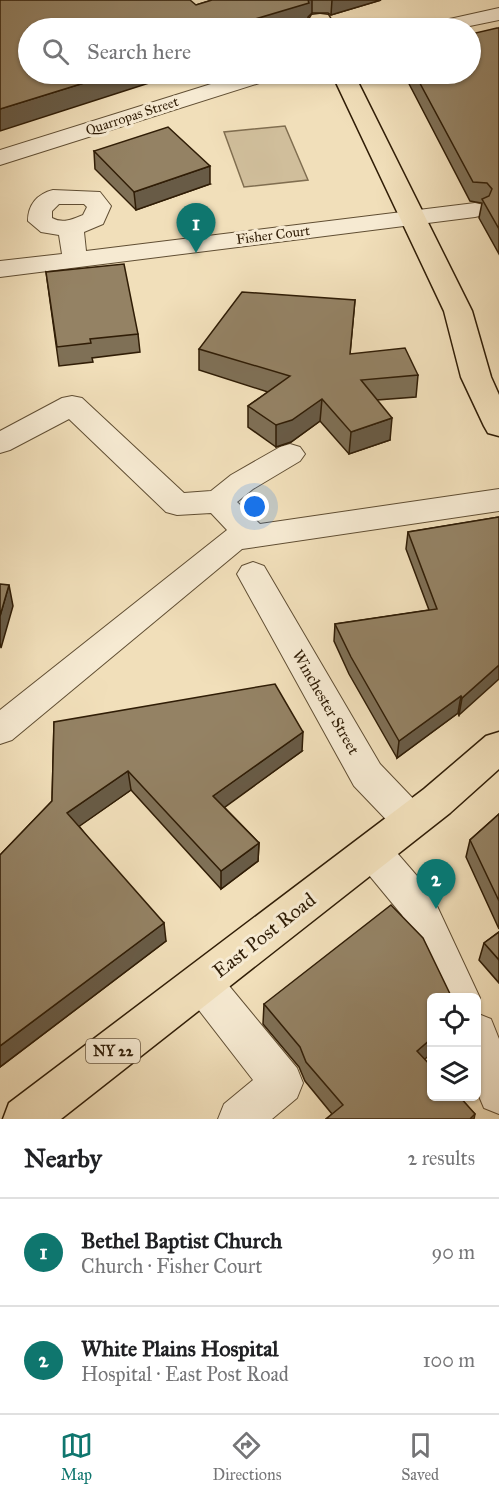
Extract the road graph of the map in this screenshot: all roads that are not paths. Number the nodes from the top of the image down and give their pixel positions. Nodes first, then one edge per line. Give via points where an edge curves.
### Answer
1 (499, 14) edge
2 (480, 18) edge
3 (233, 84) edge
4 (348, 84) edge
5 (0, 158) edge
6 (475, 210) dead end
7 (411, 218) junction
8 (71, 229) dead end
9 (75, 260) junction
10 (0, 269) edge
11 (499, 426) edge
12 (0, 443) edge
13 (290, 454) dead end
14 (499, 500) edge
15 (218, 502) junction
16 (253, 536) junction
17 (253, 574) dead end
18 (0, 730) edge
19 (499, 747) edge
20 (411, 821) junction
21 (372, 851) junction
22 (202, 983) junction
23 (458, 993) edge
24 (481, 1044) edge
25 (499, 1093) edge
26 (25, 1119) edge
27 (239, 1119) edge

1 - 2 street
3 - 5 street, Quarropas Street
4 - 7 main road
6 - 7 street, Fisher Court
7 - 9 street, Fisher Court
7 - 11 main road via 458,311 476,377
8 - 9 street
9 - 10 street, Fisher Court
12 - 15 street via 72,405 177,504
13 - 15 street via 242,482
14 - 16 street
15 - 16 street
16 - 18 street via 234,539
17 - 20 street, Winchester Street via 368,775
19 - 20 main road, East Post Road / NY 22
20 - 21 main road, East Post Road / NY 22
21 - 22 main road, East Post Road / NY 22
21 - 23 street via 416,903
22 - 26 main road, East Post Road / NY 22
22 - 27 street via 282,1083
24 - 25 street

